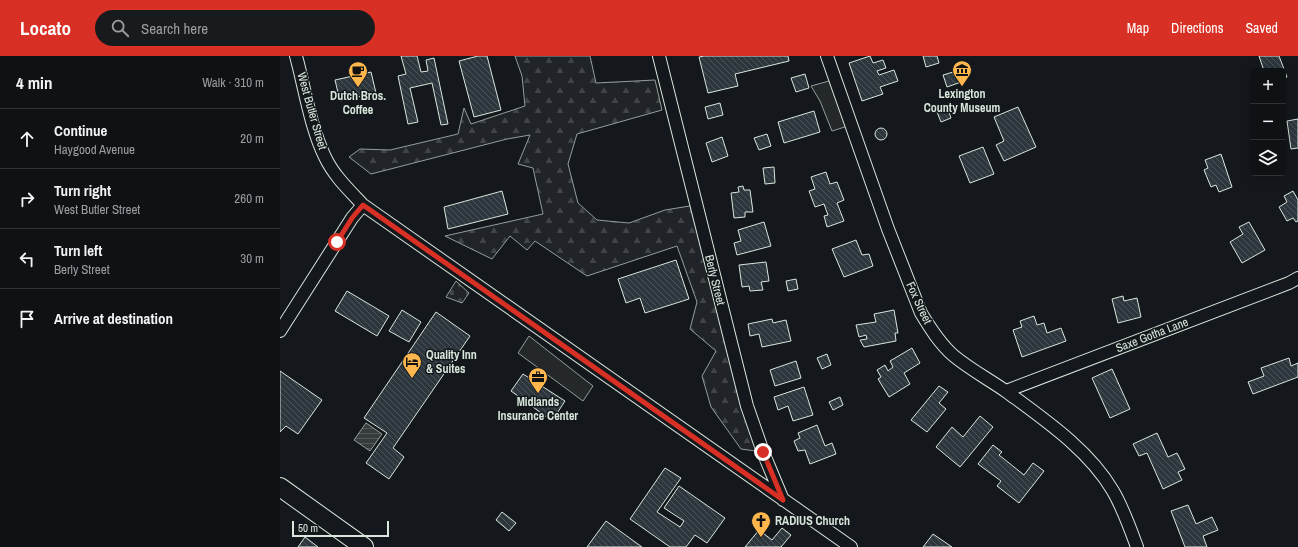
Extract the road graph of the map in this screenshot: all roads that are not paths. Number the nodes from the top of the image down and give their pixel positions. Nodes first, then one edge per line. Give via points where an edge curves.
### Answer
1 (296, 56) edge
2 (659, 56) edge
3 (827, 56) edge
4 (363, 205) junction
5 (1298, 278) edge
6 (280, 332) edge
7 (1006, 391) junction
8 (280, 487) edge
9 (783, 500) junction
10 (364, 547) edge
11 (850, 547) edge
12 (1137, 547) edge

1 - 4 street, West Butler Street via 316,134 325,156 345,187
2 - 9 street, Berly Street via 747,406
3 - 7 street, Fox Street via 888,229 921,313 940,342 953,355
4 - 6 street via 352,218
4 - 9 street, West Butler Street
5 - 7 street, Saxe Gotha Lane
7 - 12 street, Fox Street via 1075,445 1092,463 1114,492
8 - 10 main road
9 - 11 street, West Butler Street

